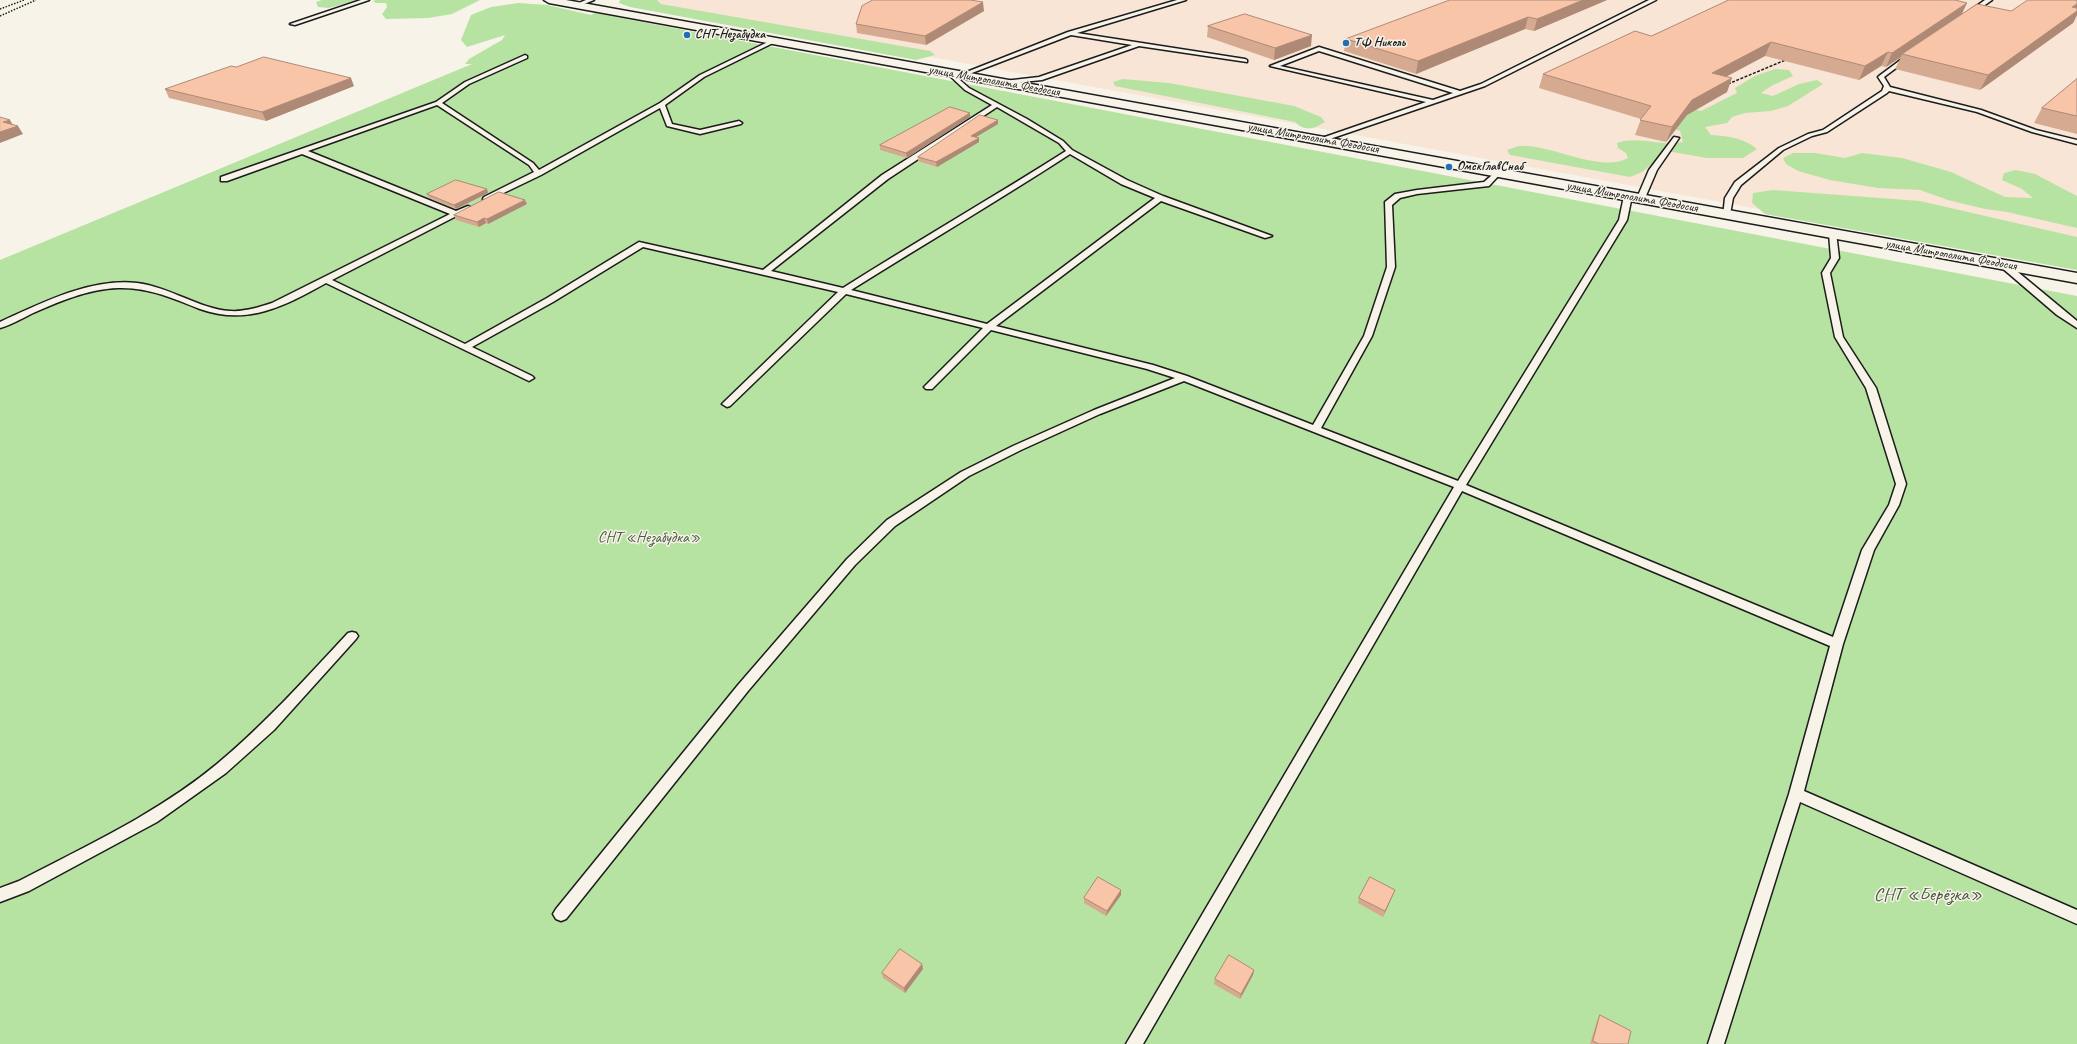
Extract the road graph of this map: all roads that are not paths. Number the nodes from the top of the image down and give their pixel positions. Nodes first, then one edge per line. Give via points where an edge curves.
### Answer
1 (366, 0) edge
2 (549, 0) edge
3 (591, 0) edge
4 (1183, 0) edge
5 (1653, 0) edge
6 (1989, 0) edge
7 (577, 5) junction
8 (1964, 17) edge
9 (293, 24) dead end
10 (1070, 33) junction
11 (774, 41) junction
12 (1139, 44) junction
13 (1914, 52) edge
14 (525, 57) dead end
15 (1245, 61) dead end
16 (956, 74) junction
17 (1004, 83) junction
18 (1886, 88) junction
19 (1460, 93) junction
20 (1434, 102) junction
21 (438, 103) junction
22 (662, 104) junction
23 (996, 105) junction
24 (739, 123) dead end
25 (1676, 138) edge
26 (1321, 140) junction
27 (2077, 142) edge
28 (301, 151) junction
29 (1070, 151) junction
30 (1498, 172) junction
31 (538, 173) junction
32 (224, 179) dead end
33 (1634, 197) junction
34 (1160, 198) junction
35 (457, 214) junction
36 (1726, 214) junction
37 (1833, 234) junction
38 (1268, 236) dead end
39 (2004, 265) junction
40 (765, 272) junction
41 (2077, 278) edge
42 (326, 280) junction
43 (844, 291) junction
44 (0, 325) edge
45 (2077, 325) edge
46 (989, 327) junction
47 (466, 347) junction
48 (529, 378) dead end
49 (1184, 378) junction
50 (929, 387) dead end
51 (728, 404) dead end
52 (1316, 429) junction
53 (1460, 486) junction
54 (352, 636) dead end
55 (1837, 644) junction
56 (1796, 794) junction
57 (0, 895) edge
58 (561, 914) dead end
59 (2077, 917) edge
60 (1134, 1044) edge
61 (1716, 1044) edge

1 - 9 lane
2 - 7 street, улица Митрополита Феодосия
3 - 7 lane
4 - 10 lane
5 - 19 lane via 1483,85
6 - 8 lane
7 - 11 street, улица Митрополита Феодосия
10 - 12 lane
10 - 16 lane
11 - 16 street, улица Митрополита Феодосия
11 - 22 lane via 702,76
12 - 15 lane
12 - 17 lane via 1040,79
13 - 18 lane via 1881,77
14 - 21 lane via 445,96
16 - 17 street, улица Митрополита Феодосия
16 - 23 lane via 967,89
17 - 26 street, улица Митрополита Феодосия
18 - 27 lane via 1979,111 2034,131
18 - 36 lane via 1885,92 1825,131 1795,141 1776,153 1738,184 1729,198
19 - 20 lane
19 - 20 lane via 1319,49 1273,66
20 - 26 lane
21 - 28 lane
21 - 31 lane via 531,164
22 - 24 lane via 669,125 700,132
22 - 31 lane
23 - 29 lane via 1061,142
23 - 40 lane via 885,177
25 - 33 lane
26 - 30 street, улица Митрополита Феодосия
28 - 32 lane
28 - 35 lane
29 - 34 lane via 1124,182
29 - 43 lane via 998,198
30 - 33 street, улица Митрополита Феодосия
30 - 52 lane via 1486,184 1417,192 1398,196 1388,204 1392,267 1368,336
31 - 35 lane
33 - 36 street, улица Митрополита Феодосия
33 - 53 lane via 1623,220
34 - 38 lane
34 - 46 lane
35 - 42 lane
36 - 37 street, улица Митрополита Феодосия
37 - 39 street, улица Митрополита Феодосия
37 - 55 lane via 1834,258 1826,273 1839,337 1871,388 1901,484 1894,505 1868,550
39 - 41 street, улица Митрополита Феодосия
39 - 45 lane
40 - 43 lane
40 - 47 lane via 642,244
42 - 44 lane via 258,311 231,314 156,288 127,284 91,290 50,302
42 - 47 lane
43 - 46 lane
43 - 51 lane
46 - 49 lane via 1150,367
46 - 50 lane
47 - 48 lane
49 - 52 lane
49 - 58 lane via 1097,412 1017,448 965,474 892,523 851,562 743,688
52 - 53 lane
53 - 55 lane
53 - 60 lane
54 - 57 lane via 269,726 220,769 152,818 24,886
55 - 56 lane
56 - 59 lane
56 - 61 lane

